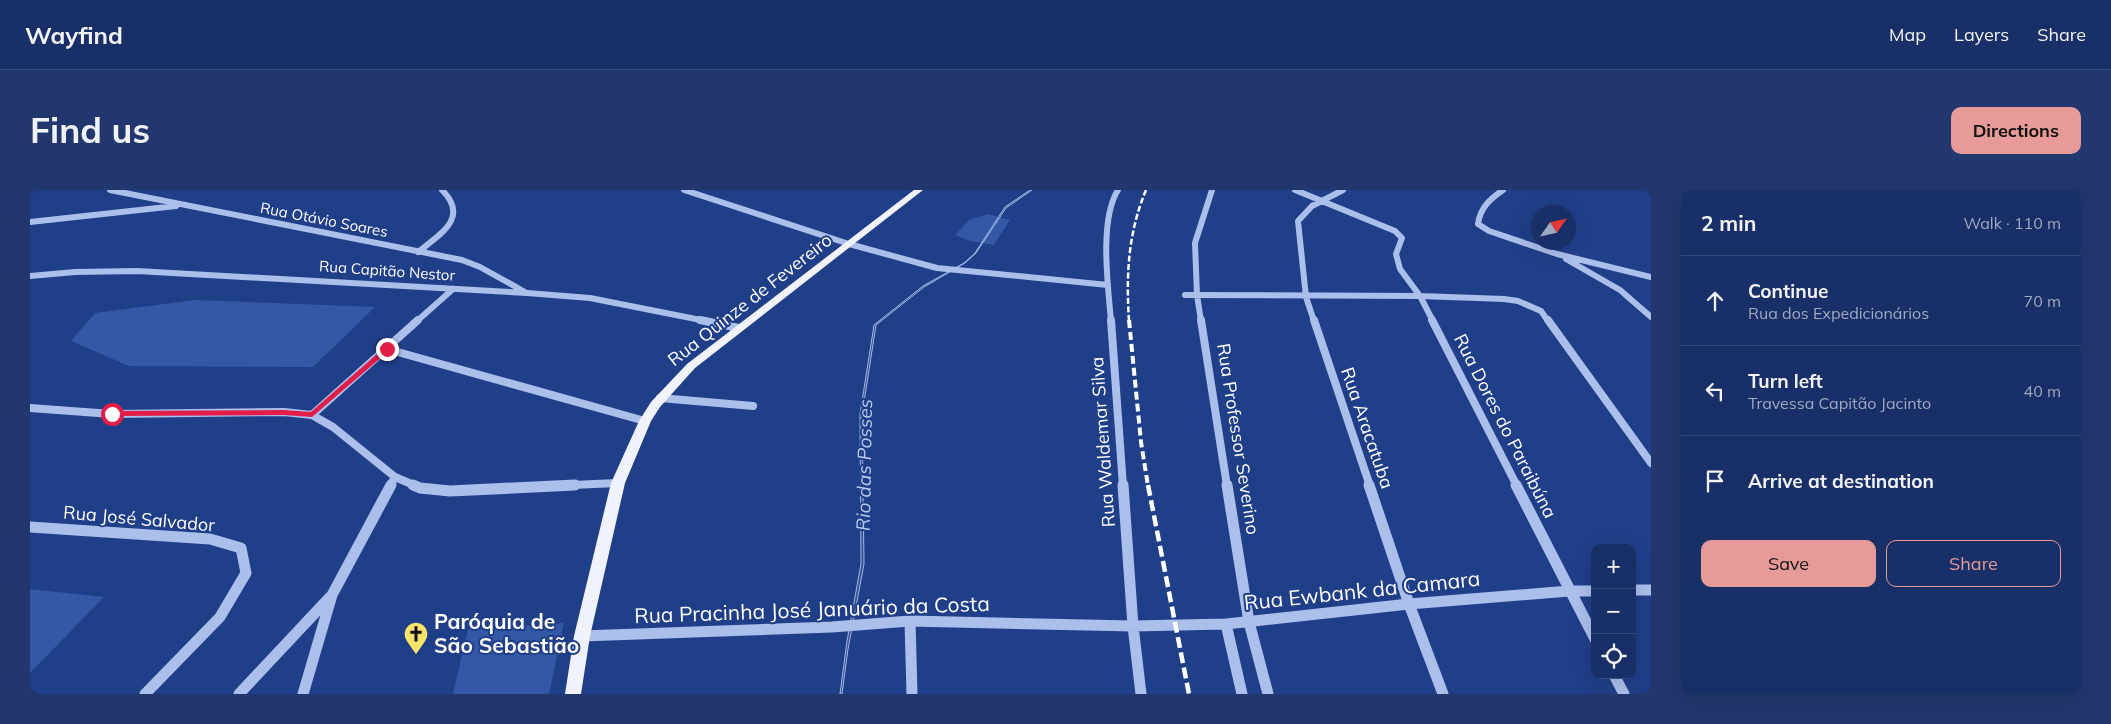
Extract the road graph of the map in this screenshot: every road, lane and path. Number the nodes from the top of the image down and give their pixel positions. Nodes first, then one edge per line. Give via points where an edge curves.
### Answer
1 (110, 190) edge
2 (442, 190) edge
3 (684, 190) edge
4 (919, 190) edge
5 (1118, 190) edge
6 (1212, 190) edge
7 (1295, 190) edge
8 (1343, 190) edge
9 (1503, 190) edge
10 (1318, 200) junction
11 (184, 205) junction
12 (30, 222) edge
13 (1395, 231) joint
14 (849, 244) junction
15 (418, 252) junction
16 (1557, 254) junction
17 (30, 276) edge
18 (1651, 278) edge
19 (1108, 286) junction
20 (452, 290) junction
21 (527, 293) junction
22 (1185, 295) dead end
23 (1197, 295) junction
24 (1420, 296) junction
25 (1306, 297) junction
26 (1651, 317) edge
27 (739, 328) junction
28 (387, 349) junction
29 (660, 398) junction
30 (753, 406) dead end
31 (30, 408) edge
32 (312, 415) junction
33 (645, 421) junction
34 (1651, 463) edge
35 (395, 478) junction
36 (618, 483) junction
37 (30, 526) edge
38 (1636, 590) edge
39 (1651, 590) edge
40 (1569, 591) junction
41 (1591, 591) edge
42 (332, 595) junction
43 (1409, 604) junction
44 (910, 621) junction
45 (1249, 622) junction
46 (1226, 624) junction
47 (1133, 626) junction
48 (1592, 634) edge
49 (582, 636) junction
50 (1616, 679) edge
51 (145, 694) edge
52 (239, 694) edge
53 (303, 694) edge
54 (573, 694) edge
55 (912, 694) edge
56 (1141, 694) edge
57 (1242, 694) edge
58 (1268, 694) edge
59 (1443, 694) edge
60 (1624, 694) edge

1 - 11 street, Rua Otávio Soares
2 - 15 street via 450,196 455,209 453,222
3 - 14 street
4 - 14 main road, Rua Quinze de Fevereiro
5 - 19 street, Rua Waldemar Silva via 1107,222
6 - 23 street, Rua Professor Severino via 1195,243
7 - 10 street
8 - 10 street, Rua Aracatuba
9 - 16 street via 1482,207 1478,224 1489,231
10 - 13 street
10 - 25 street, Rua Aracatuba via 1304,210 1298,221
11 - 12 street
11 - 15 street, Rua Otávio Soares
13 - 24 street, Rua Dores do Paraibúna via 1402,238 1396,254 1400,269
14 - 19 street via 937,268
14 - 27 main road, Rua Quinze de Fevereiro
15 - 21 street, Rua Otávio Soares via 462,260
16 - 18 street
16 - 26 street via 1620,290
17 - 20 street, Rua Capitão Nestor via 137,270
19 - 47 street, Rua Waldemar Silva
20 - 21 street, Rua Capitão Nestor
20 - 28 street
21 - 27 street, Rua Capitão Nestor via 590,298
22 - 23 street
23 - 25 street
23 - 45 street, Rua Professor Severino
24 - 25 street
24 - 34 street via 1518,301 1541,311
24 - 40 street, Rua Dores do Paraibúna
25 - 43 street, Rua Aracatuba
27 - 29 main road, Rua Quinze de Fevereiro via 690,366
28 - 32 street
28 - 33 street
29 - 30 street
29 - 33 main road, Rua Quinze de Fevereiro
31 - 32 street via 112,414 284,412
32 - 35 street via 333,427
33 - 36 main road, Rua Quinze de Fevereiro
35 - 36 street via 420,488 450,491
35 - 42 street
36 - 49 main road, Rua Quinze de Fevereiro
37 - 51 street, Rua José Salvador via 210,539 241,548 246,573 220,617
38 - 39 street
40 - 41 street, Rua Ewbank da Camara
40 - 43 street, Rua Ewbank da Camara
40 - 48 street, Rua Dores do Paraibúna
42 - 52 street
42 - 53 street
43 - 45 street, Rua Ewbank da Camara
43 - 59 street, Rua Aracatuba
44 - 47 street, Rua Pracinha José Januário da Costa
44 - 49 street, Rua Pracinha José Januário da Costa
44 - 55 street
45 - 46 street, Rua Ewbank da Camara
45 - 58 street, Rua Professor Severino
46 - 47 street, Rua Ewbank da Camara
46 - 57 street
47 - 56 street, Rua Waldemar Silva
49 - 54 main road, Rua Quinze de Fevereiro
50 - 60 street

